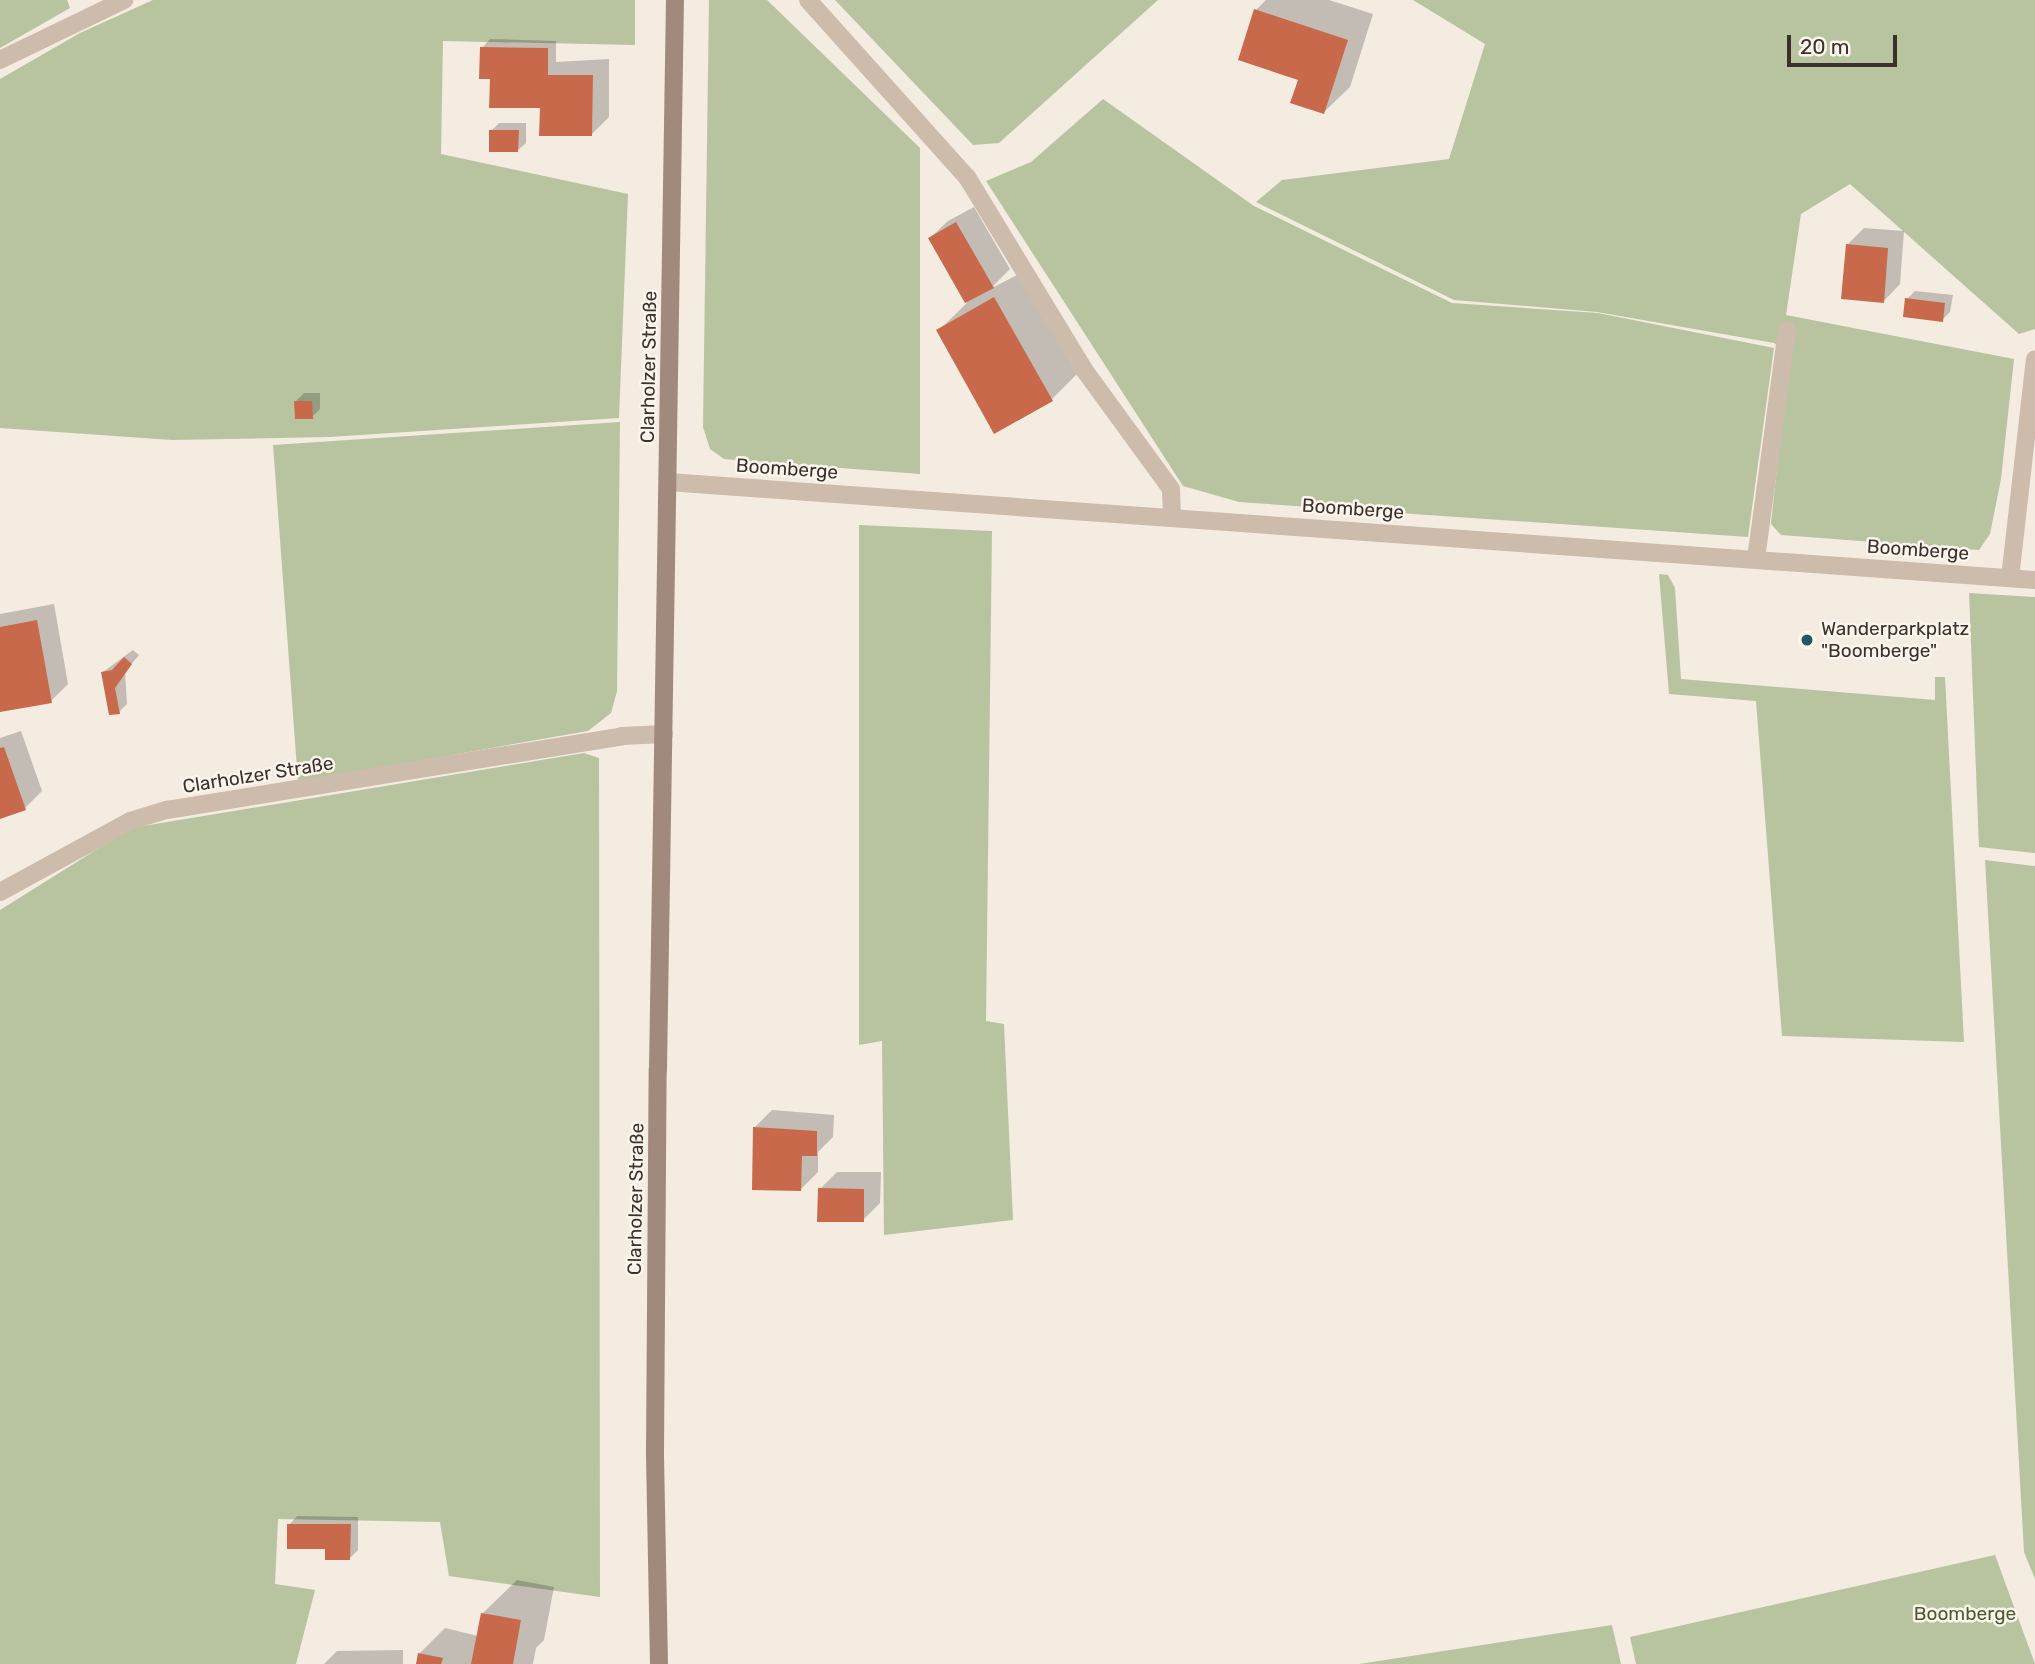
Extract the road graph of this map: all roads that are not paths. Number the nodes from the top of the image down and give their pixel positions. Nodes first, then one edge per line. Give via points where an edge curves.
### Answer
1 (124, 0) edge
2 (675, 0) edge
3 (808, 0) edge
4 (0, 60) edge
5 (1787, 330) dead end
6 (2035, 359) edge
7 (668, 482) junction
8 (1172, 516) junction
9 (1756, 559) junction
10 (2010, 578) junction
11 (2035, 580) edge
12 (664, 734) junction
13 (0, 892) edge
14 (659, 1664) edge

1 - 4 street
2 - 7 street, Clarholzer Straße
3 - 8 street via 967,177 1078,360 1171,489
5 - 9 street
6 - 10 street
7 - 8 street, Boomberge
7 - 12 street, Clarholzer Straße
8 - 9 street, Boomberge
9 - 10 street, Boomberge
10 - 11 street, Boomberge
12 - 13 street, Clarholzer Straße via 622,736 167,810 130,821
12 - 14 street, Clarholzer Straße via 655,1451

